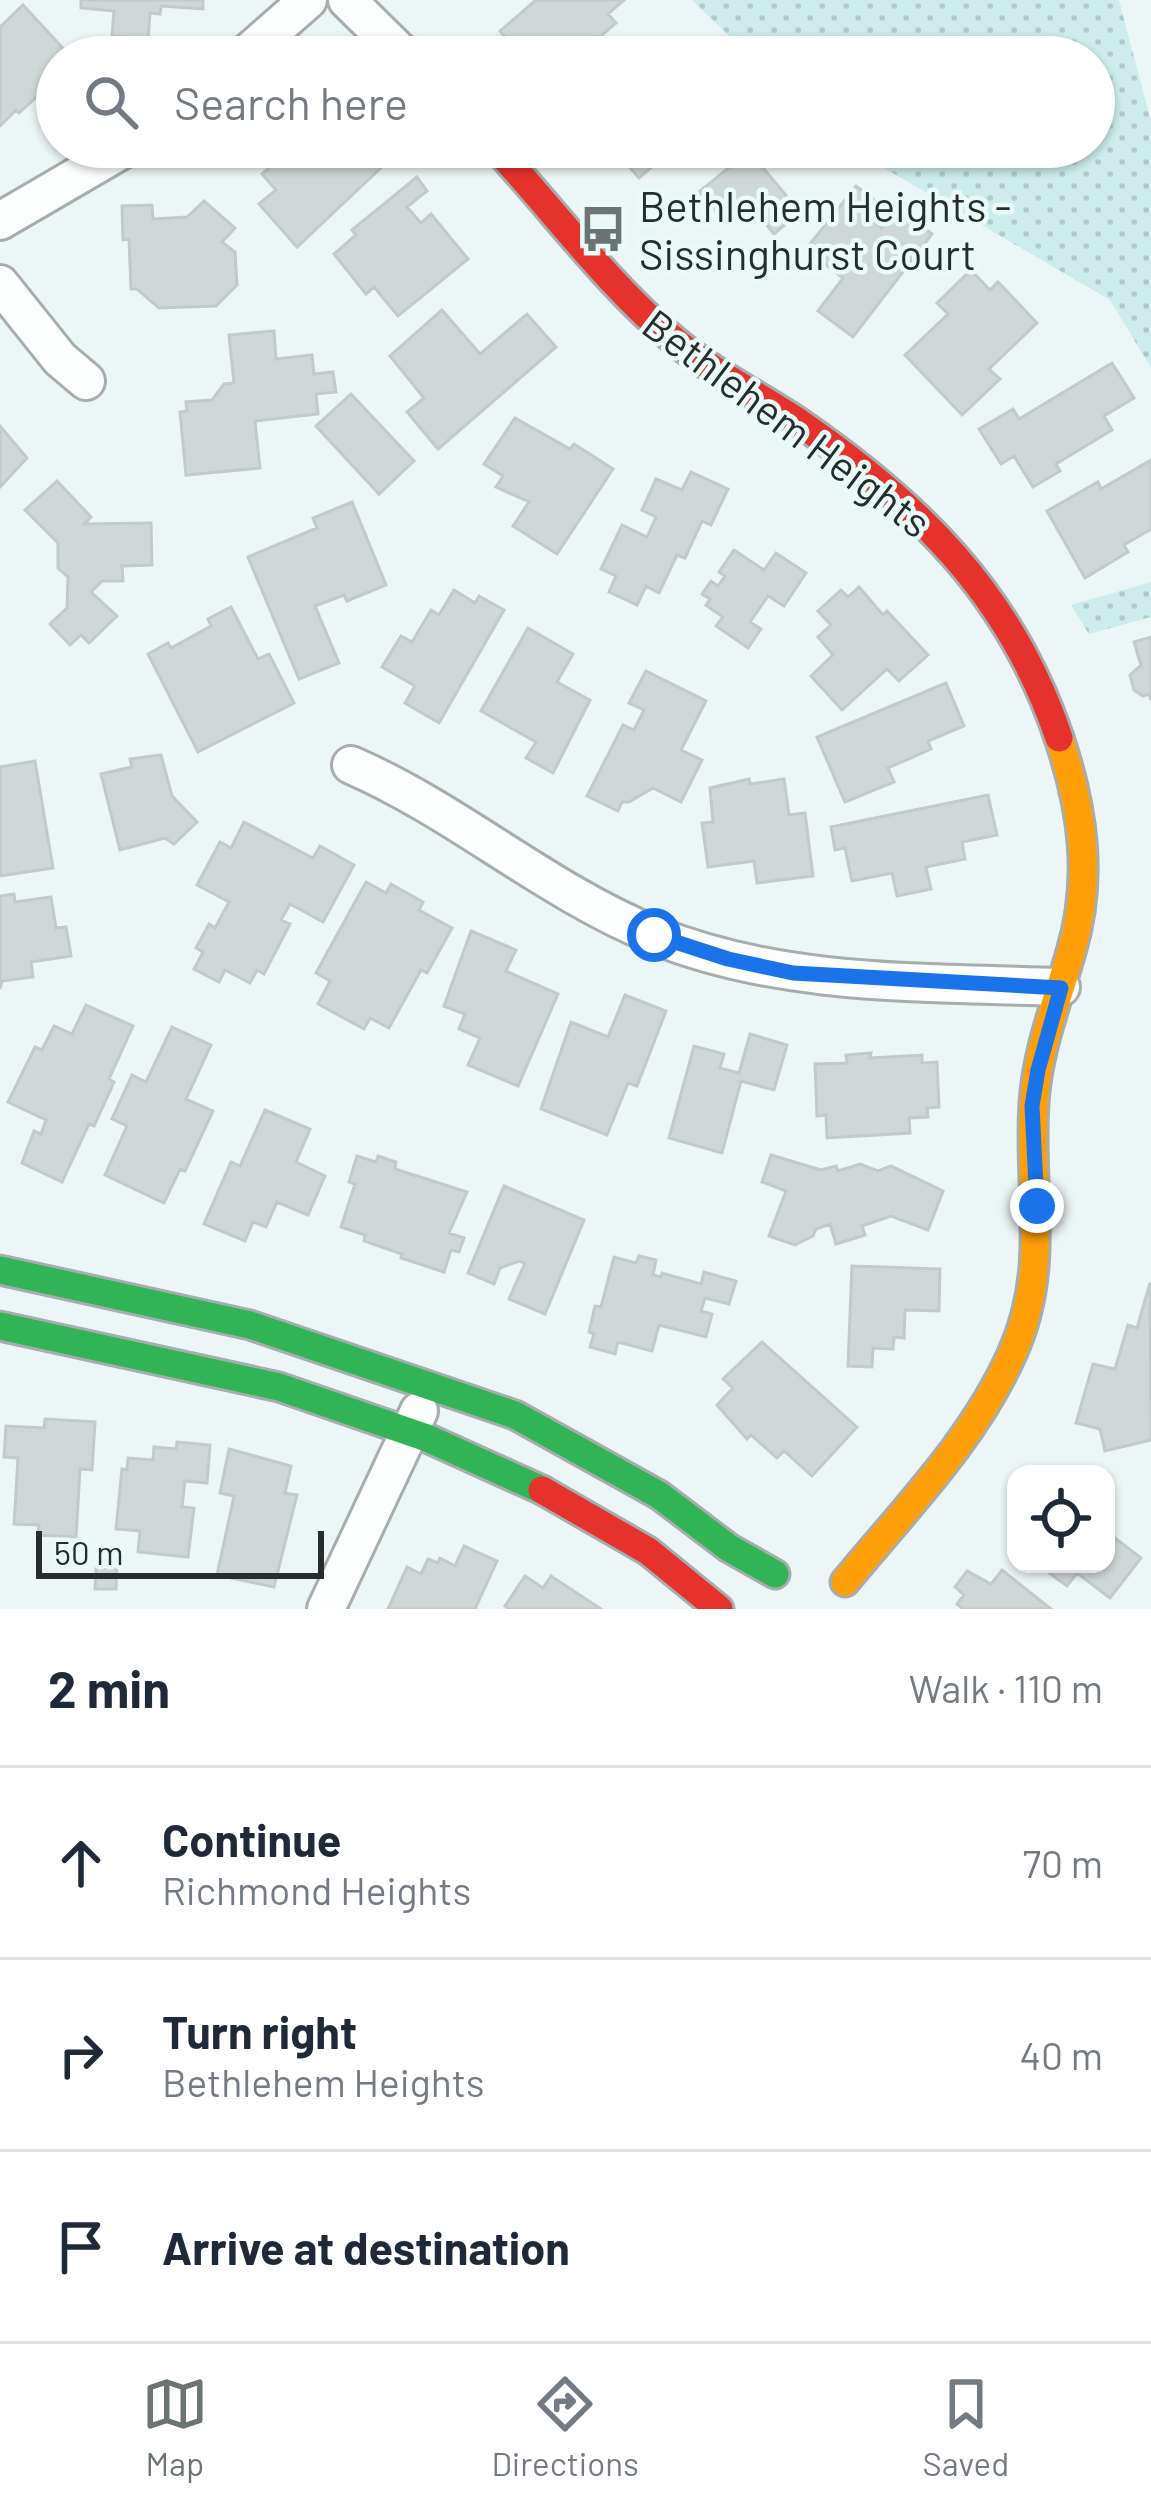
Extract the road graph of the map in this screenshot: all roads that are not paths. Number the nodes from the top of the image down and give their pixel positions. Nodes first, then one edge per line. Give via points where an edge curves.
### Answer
1 (308, 0) edge
2 (346, 0) edge
3 (267, 36) edge
4 (383, 36) edge
5 (91, 168) edge
6 (513, 168) edge
7 (0, 221) edge
8 (0, 284) edge
9 (86, 381) dead end
10 (351, 765) dead end
11 (1061, 988) junction
12 (0, 1270) edge
13 (0, 1326) edge
14 (431, 1384) junction
15 (411, 1431) junction
16 (828, 1574) junction
17 (748, 1598) edge
18 (326, 1609) edge
19 (863, 1609) edge

1 - 3 street
2 - 4 street
5 - 7 street
6 - 11 street, Bethlehem Heights via 633,305 916,512 1018,641 1050,710 1084,830 1081,909
8 - 9 street
10 - 11 street via 592,904 728,959 847,978
11 - 16 street, Bethlehem Heights via 1032,1106 1037,1261 1011,1363 977,1420
12 - 14 street via 250,1325
13 - 15 street via 276,1386
14 - 15 street
14 - 17 street via 515,1415 659,1495 728,1548
15 - 17 street
15 - 18 street
16 - 17 street
16 - 19 street

